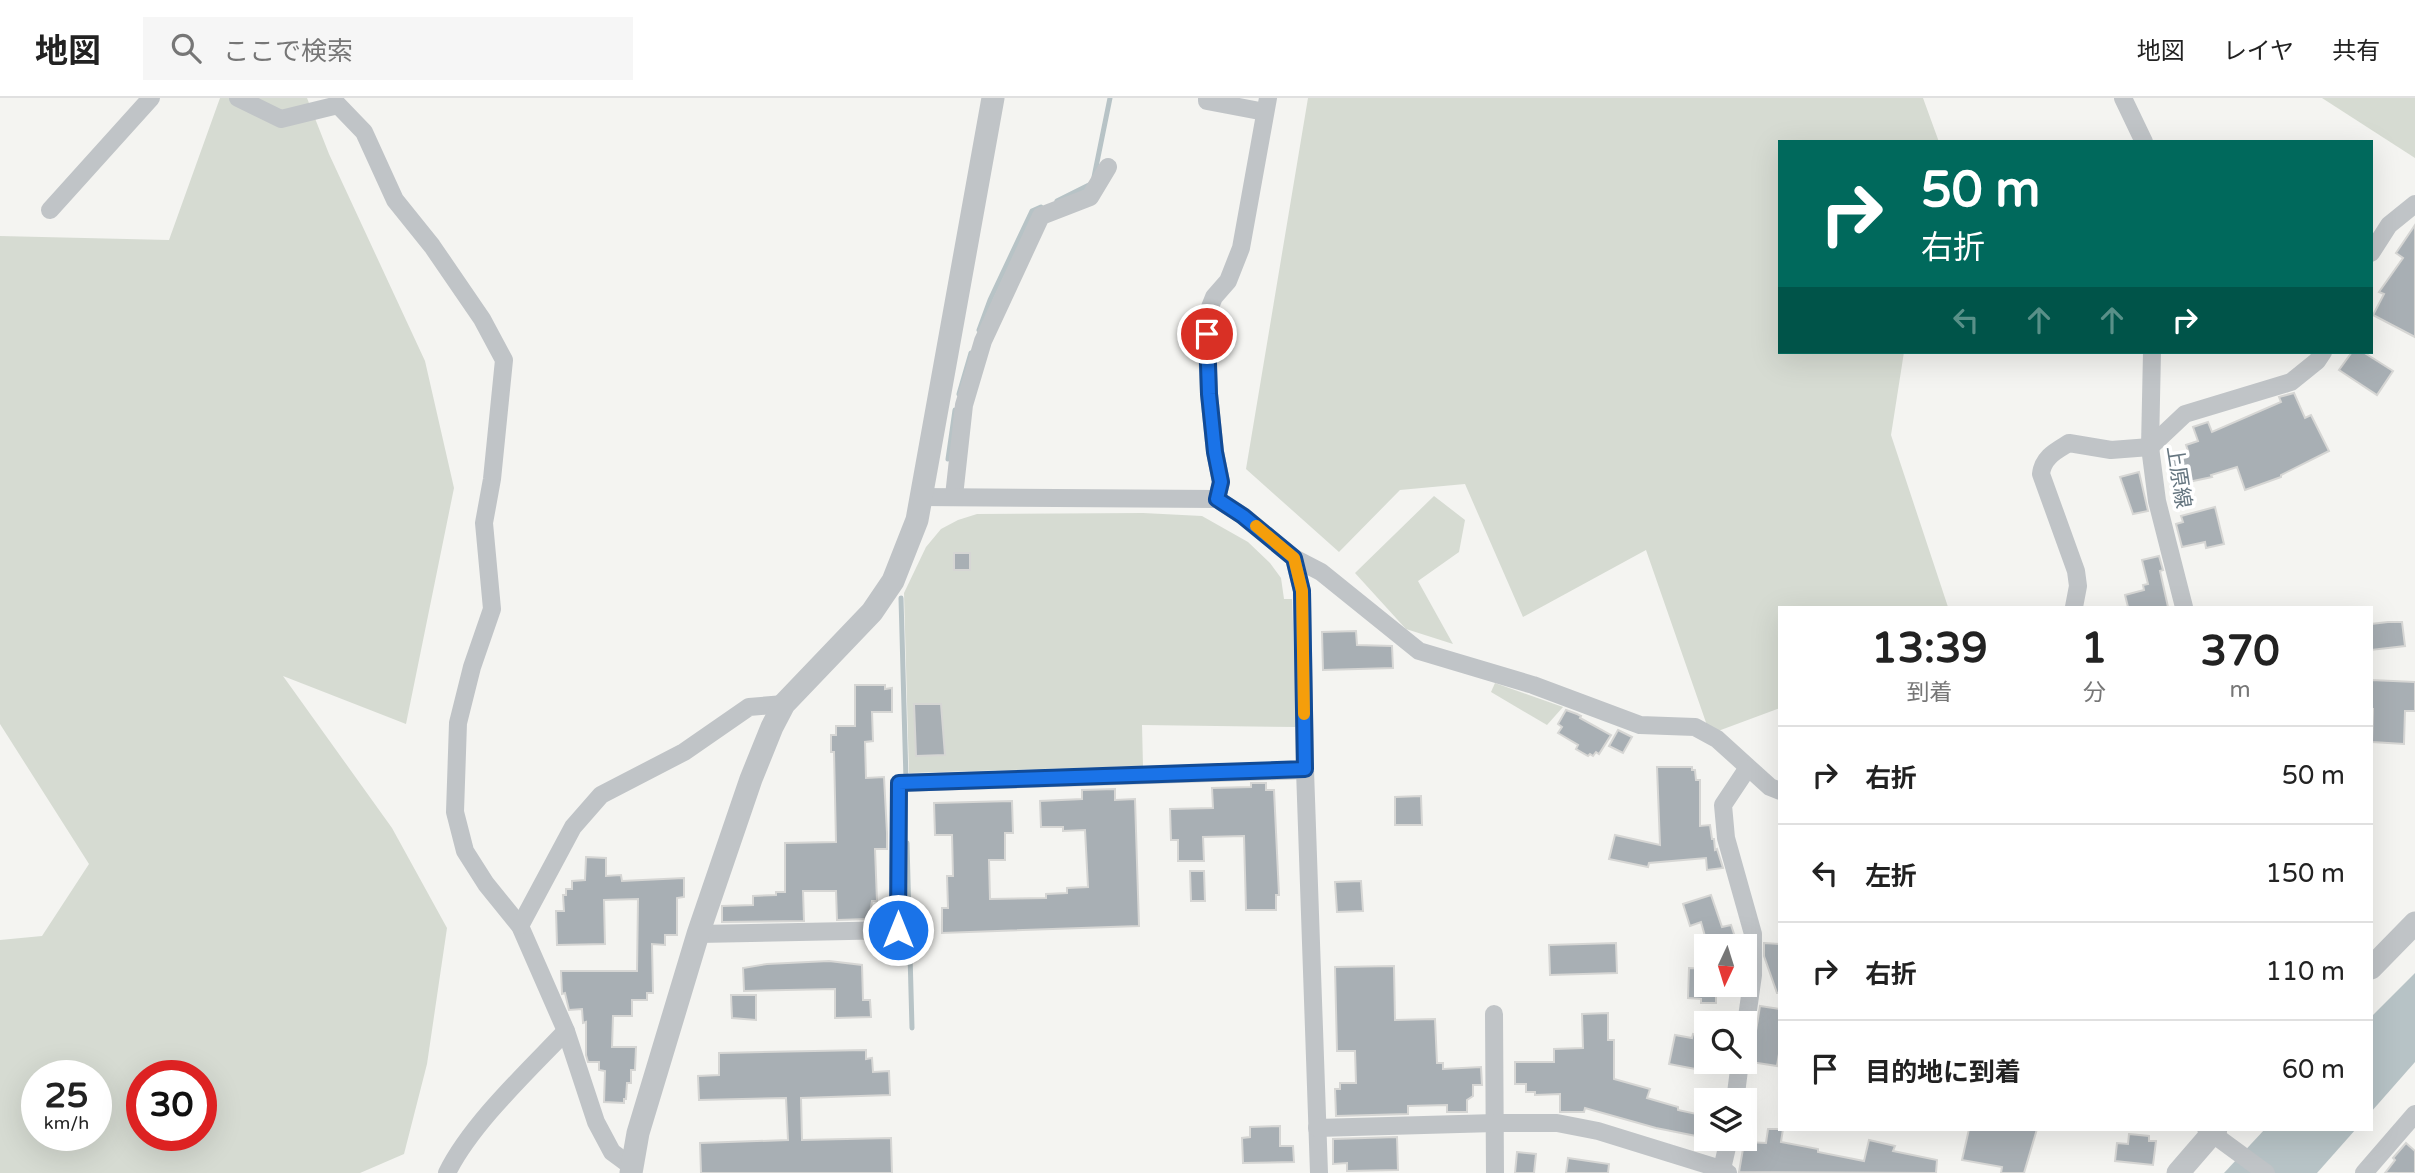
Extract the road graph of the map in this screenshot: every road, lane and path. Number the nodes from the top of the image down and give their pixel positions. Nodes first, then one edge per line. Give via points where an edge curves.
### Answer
1 (151, 98) edge
2 (238, 98) edge
3 (993, 98) edge
4 (1207, 98) edge
5 (2123, 98) edge
6 (1267, 105) edge
7 (2143, 140) edge
8 (1108, 167) dead end
9 (2415, 204) edge
10 (50, 210) dead end
11 (2373, 250) edge
12 (2152, 354) edge
13 (2322, 354) edge
14 (2150, 447) junction
15 (954, 496) junction
16 (920, 497) junction
17 (1217, 499) junction
18 (1294, 558) junction
19 (2074, 606) edge
20 (2185, 606) edge
21 (784, 704) junction
22 (1305, 769) junction
23 (1747, 769) junction
24 (1778, 789) edge
25 (2415, 923) edge
26 (520, 926) junction
27 (698, 934) junction
28 (2373, 966) edge
29 (1748, 1011) edge
30 (1493, 1014) dead end
31 (566, 1031) junction
32 (2415, 1114) edge
33 (1495, 1123) junction
34 (1317, 1128) junction
35 (2214, 1133) edge
36 (1727, 1151) edge
37 (631, 1169) edge
38 (1723, 1172) edge
39 (447, 1173) edge
40 (1319, 1173) edge
41 (1495, 1173) edge
42 (2178, 1173) edge
43 (2266, 1173) edge
44 (2364, 1173) edge

1 - 10 street
2 - 26 street via 281,119 338,105 363,132 396,200 482,319 504,360 484,523 492,609 458,723 455,812 465,851
3 - 16 street
4 - 6 street
5 - 7 street
6 - 17 street via 1241,248 1206,317 1209,394 1221,482
8 - 15 street via 1090,198 1041,216 983,341 964,405
9 - 11 street via 2389,225
12 - 14 street, 上原線
13 - 14 street via 2291,382 2185,414
14 - 19 street via 2111,450 2069,443 2042,466 2076,571
14 - 20 street, 上原線 via 2157,501
15 - 16 street
15 - 17 street
16 - 21 street via 917,520 893,581 872,612
17 - 18 street
18 - 22 street via 1302,591
18 - 23 street via 1321,572 1419,651 1640,724 1695,727 1717,739
21 - 26 street via 749,706 684,752 601,795 573,827
21 - 27 street via 751,779
22 - 27 street via 899,783 898,930
22 - 34 street
23 - 24 street
23 - 29 street via 1723,805 1726,838 1753,934
25 - 28 street
26 - 31 street
27 - 37 street
30 - 33 street
31 - 37 street via 596,1122 612,1152
31 - 39 street via 503,1096
32 - 44 street
33 - 34 street
33 - 38 street via 1557,1123 1598,1131
33 - 41 street
34 - 40 street
35 - 42 street
35 - 43 street
36 - 38 street

